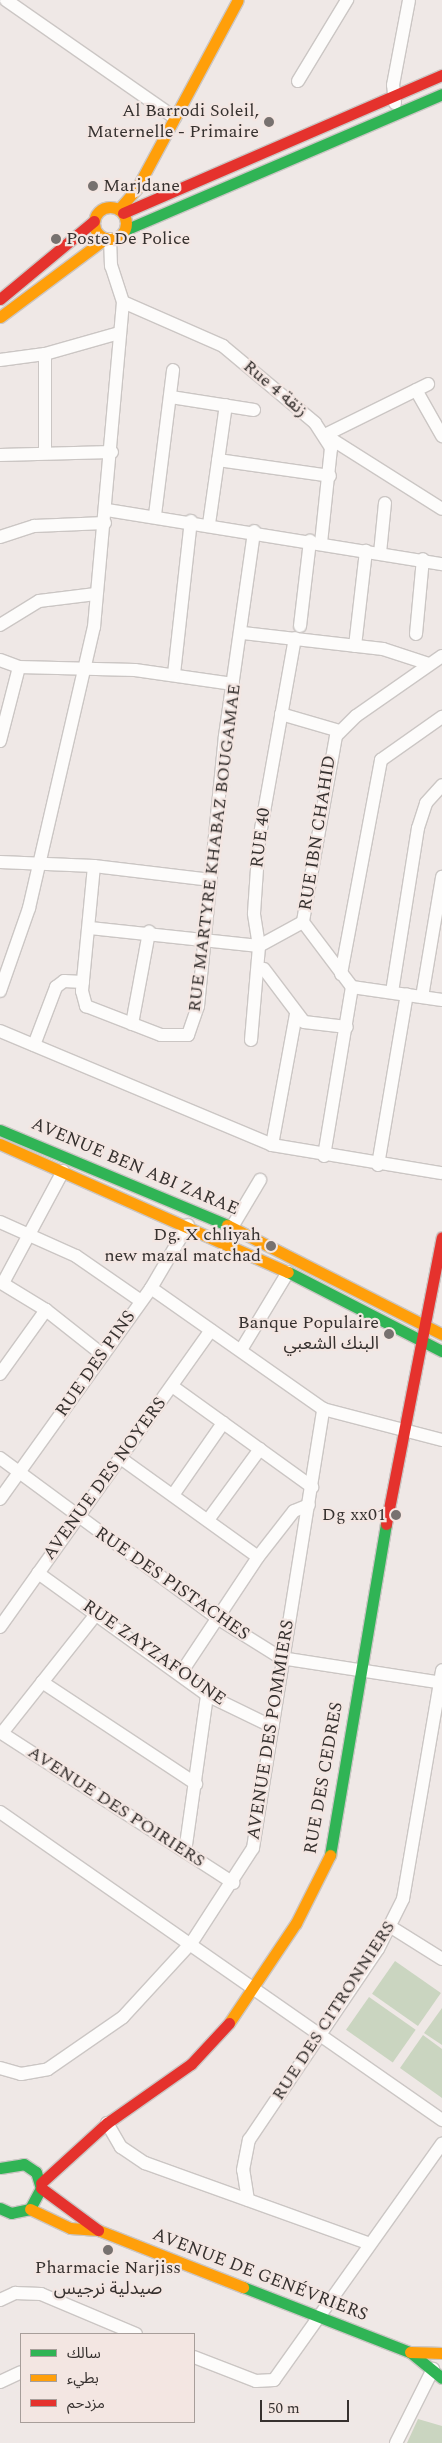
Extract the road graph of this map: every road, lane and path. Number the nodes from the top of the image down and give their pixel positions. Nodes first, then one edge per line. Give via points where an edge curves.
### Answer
1 (238, 0) edge
2 (347, 0) edge
3 (409, 0) edge
4 (13, 2) edge
5 (442, 75) edge
6 (298, 81) dead end
7 (393, 94) junction
8 (442, 94) edge
9 (397, 110) junction
10 (174, 118) junction
11 (306, 133) junction
12 (316, 146) junction
13 (117, 210) junction
14 (94, 221) junction
15 (125, 230) junction
16 (108, 239) junction
17 (0, 299) edge
18 (123, 302) junction
19 (0, 317) edge
20 (119, 333) junction
21 (45, 354) junction
22 (0, 360) edge
23 (173, 370) dead end
24 (428, 384) dead end
25 (416, 390) junction
26 (171, 397) junction
27 (226, 405) junction
28 (254, 410) dead end
29 (325, 435) junction
30 (442, 436) edge
31 (45, 452) junction
32 (112, 452) junction
33 (0, 455) edge
34 (218, 460) junction
35 (330, 476) junction
36 (385, 503) dead end
37 (442, 509) edge
38 (155, 515) junction
39 (106, 517) junction
40 (191, 521) junction
41 (209, 524) junction
42 (254, 531) junction
43 (0, 537) edge
44 (315, 542) junction
45 (366, 551) junction
46 (380, 553) junction
47 (423, 559) junction
48 (442, 564) edge
49 (96, 594) junction
50 (0, 626) edge
51 (300, 626) dead end
52 (243, 633) junction
53 (416, 634) dead end
54 (295, 638) junction
55 (355, 646) junction
56 (442, 656) edge
57 (0, 660) edge
58 (429, 664) junction
59 (19, 667) junction
60 (88, 668) junction
61 (174, 674) junction
62 (233, 684) junction
63 (280, 714) junction
64 (442, 717) edge
65 (339, 731) junction
66 (0, 740) edge
67 (442, 785) edge
68 (0, 862) edge
69 (40, 863) junction
70 (94, 866) junction
71 (442, 877) edge
72 (211, 880) junction
73 (303, 922) junction
74 (90, 928) junction
75 (149, 932) junction
76 (206, 938) junction
77 (259, 946) junction
78 (264, 969) dead end
79 (341, 974) junction
80 (83, 982) junction
81 (352, 987) junction
82 (0, 991) edge
83 (392, 992) junction
84 (407, 994) junction
85 (422, 997) junction
86 (442, 1000) edge
87 (296, 1014) junction
88 (132, 1024) junction
89 (347, 1027) junction
90 (0, 1031) edge
91 (251, 1040) dead end
92 (34, 1045) junction
93 (0, 1130) edge
94 (0, 1144) edge
95 (272, 1145) junction
96 (324, 1156) junction
97 (378, 1165) junction
98 (63, 1171) junction
99 (442, 1173) edge
100 (260, 1180) dead end
101 (0, 1222) edge
102 (188, 1226) junction
103 (232, 1227) junction
104 (32, 1235) junction
105 (442, 1237) edge
106 (288, 1272) junction
107 (1, 1283) edge
108 (151, 1288) junction
109 (141, 1301) junction
110 (46, 1310) junction
111 (427, 1327) junction
112 (211, 1330) junction
113 (442, 1334) edge
114 (424, 1343) junction
115 (242, 1350) junction
116 (442, 1351) edge
117 (103, 1355) junction
118 (2, 1366) edge
119 (172, 1386) junction
120 (323, 1409) junction
121 (222, 1423) junction
122 (403, 1426) junction
123 (442, 1440) edge
124 (260, 1449) junction
125 (119, 1457) junction
126 (0, 1458) edge
127 (19, 1471) junction
128 (312, 1487) junction
129 (173, 1495) junction
130 (0, 1499) edge
131 (309, 1505) junction
132 (77, 1516) junction
133 (208, 1520) junction
134 (258, 1557) junction
135 (38, 1573) junction
136 (97, 1613) junction
137 (217, 1618) junction
138 (0, 1627) edge
139 (281, 1658) junction
140 (442, 1670) edge
141 (361, 1671) junction
142 (181, 1673) junction
143 (42, 1682) junction
144 (441, 1683) edge
145 (207, 1695) junction
146 (273, 1727) junction
147 (1, 1732) edge
148 (196, 1784) junction
149 (0, 1812) edge
150 (185, 1852) junction
151 (233, 1883) junction
152 (391, 1927) junction
153 (192, 1942) junction
154 (442, 1959) edge
155 (256, 1986) junction
156 (322, 2034) junction
157 (0, 2068) edge
158 (442, 2120) edge
159 (107, 2123) junction
160 (442, 2144) edge
161 (72, 2152) junction
162 (2, 2165) edge
163 (30, 2167) junction
164 (41, 2185) junction
165 (248, 2200) junction
166 (1, 2210) edge
167 (30, 2210) junction
168 (98, 2230) junction
169 (370, 2244) junction
170 (0, 2300) edge
171 (318, 2318) junction
172 (115, 2330) edge
173 (131, 2333) edge
174 (410, 2352) junction
175 (442, 2353) edge
176 (195, 2357) edge
177 (20, 2372) edge
178 (437, 2374) edge
179 (0, 2382) edge
180 (396, 2443) edge

1 - 10 main road
2 - 6 street
3 - 7 street
4 - 10 street
5 - 7 main road
7 - 9 street
7 - 11 main road
8 - 9 main road
9 - 12 main road
10 - 13 main road
11 - 12 main road
11 - 13 main road
12 - 15 main road
13 - 14 main road
13 - 15 main road
14 - 16 main road via 97,232
14 - 17 main road
15 - 16 main road
16 - 18 street via 111,266
16 - 19 main road via 63,266
18 - 20 street
18 - 29 street, Rue 4 زنقة via 223,346
20 - 21 street
20 - 32 street
21 - 22 street
21 - 31 street
23 - 26 street
24 - 25 street
25 - 29 street
25 - 30 street
26 - 27 street
26 - 38 street
27 - 28 street
27 - 34 street
29 - 35 street via 331,448
29 - 37 street, Rue 4 زنقة
31 - 32 street
31 - 33 street
32 - 39 street
34 - 35 street
34 - 41 street
35 - 44 street
36 - 46 street
38 - 39 street
38 - 40 street
39 - 43 street via 34,526
39 - 49 street
40 - 41 street
40 - 61 street
41 - 42 street
42 - 44 street
42 - 52 street, RUE MARTYRE KHABAZ BOUGAMAE
44 - 45 street
44 - 51 street
45 - 46 street
45 - 55 street
46 - 47 street
47 - 48 street
47 - 53 street
49 - 50 street via 39,601
49 - 60 street
52 - 54 street
52 - 62 street, RUE MARTYRE KHABAZ BOUGAMAE
54 - 55 street
54 - 63 street, RUE 40
55 - 58 street via 403,653
56 - 58 street, RUE IBN CHAHID
57 - 59 street
58 - 65 street, RUE IBN CHAHID
59 - 60 street
59 - 66 street
60 - 61 street
60 - 69 street
61 - 62 street
62 - 72 street, RUE MARTYRE KHABAZ BOUGAMAE
63 - 65 street
63 - 77 street, RUE 40 via 259,840 254,912
64 - 79 street via 381,760
65 - 73 street, RUE IBN CHAHID via 332,747
67 - 83 street via 426,803 418,828
68 - 69 street
69 - 70 street
69 - 82 street via 21,937
70 - 72 street
70 - 74 street, RUE MARTYRE KHABAZ BOUGAMAE
71 - 85 street
72 - 76 street, RUE MARTYRE KHABAZ BOUGAMAE
73 - 77 street
73 - 79 street, RUE IBN CHAHID
74 - 75 street
74 - 80 street, RUE MARTYRE KHABAZ BOUGAMAE
75 - 76 street
75 - 88 street
76 - 77 street
76 - 88 street, RUE MARTYRE KHABAZ BOUGAMAE via 191,1032 170,1037
77 - 91 street, RUE 40
78 - 87 street
79 - 81 street, RUE IBN CHAHID
80 - 88 street, RUE MARTYRE KHABAZ BOUGAMAE via 86,1006
80 - 92 street via 57,985
81 - 83 street
81 - 89 street
83 - 84 street
84 - 85 street
84 - 97 street
85 - 86 street
87 - 89 street via 312,1025
87 - 95 street
89 - 96 street
90 - 92 street
92 - 95 street
93 - 103 main road, AVENUE BEN ABI ZARAE
94 - 98 main road, AVENUE BEN ABI ZARAE
95 - 96 street
96 - 97 street
97 - 99 street
98 - 102 main road, AVENUE BEN ABI ZARAE
98 - 104 street
100 - 103 street
101 - 104 street
102 - 106 main road, AVENUE BEN ABI ZARAE
102 - 108 street, RUE DES PINS
103 - 111 main road, AVENUE BEN ABI ZARAE
104 - 107 street
104 - 109 street via 97,1268
105 - 111 main road, RUE DES CEDRES
106 - 114 main road, AVENUE BEN ABI ZARAE
106 - 115 street
107 - 110 street
108 - 109 street, RUE DES PINS
108 - 112 street
109 - 117 street, RUE DES PINS
110 - 117 street
110 - 118 street
111 - 113 main road, AVENUE BEN ABI ZARAE
111 - 114 main road, RUE DES CEDRES
112 - 115 street
112 - 119 street, AVENUE DES NOYERS
114 - 116 main road, AVENUE BEN ABI ZARAE
114 - 122 main road, RUE DES CEDRES
115 - 120 street
117 - 127 street, RUE DES PINS
119 - 121 street
119 - 125 street, AVENUE DES NOYERS
120 - 122 street
120 - 128 street, AVENUE DES POMMIERS
121 - 124 street
121 - 129 street
122 - 123 street
122 - 141 main road, RUE DES CEDRES
124 - 128 street
124 - 133 street
125 - 129 street
125 - 132 street, AVENUE DES NOYERS
126 - 127 street, RUE DES PISTACHES
127 - 130 street, RUE DES PINS
127 - 132 street, RUE DES PISTACHES
128 - 131 street, AVENUE DES POMMIERS
129 - 133 street
131 - 134 street via 294,1511
131 - 139 street, AVENUE DES POMMIERS
132 - 135 street, AVENUE DES NOYERS
132 - 137 street, RUE DES PISTACHES
133 - 134 street
134 - 137 street
135 - 136 street, RUE ZAYZAFOUNE
135 - 138 street, AVENUE DES NOYERS
136 - 142 street, RUE ZAYZAFOUNE
136 - 143 street
137 - 139 street, RUE DES PISTACHES
137 - 142 street
139 - 141 street, RUE DES PISTACHES
139 - 146 street, AVENUE DES POMMIERS
140 - 144 street, RUE DES CITRONNIERS
141 - 144 street, RUE DES PISTACHES
141 - 155 main road, RUE DES CEDRES via 330,1855 296,1923
142 - 145 street, RUE ZAYZAFOUNE
143 - 147 street
143 - 148 street
144 - 152 street, RUE DES CITRONNIERS via 413,1860
145 - 146 street, RUE ZAYZAFOUNE
145 - 148 street
146 - 151 street, AVENUE DES POMMIERS via 253,1848
147 - 150 street, AVENUE DES POIRIERS
148 - 150 street
149 - 153 street
150 - 151 street, AVENUE DES POIRIERS
151 - 153 street, AVENUE DES POMMIERS
152 - 154 street
152 - 156 street, RUE DES CITRONNIERS
153 - 155 street
153 - 157 street, AVENUE DES POMMIERS via 123,2016 67,2058 34,2073
155 - 156 street
155 - 159 main road, RUE DES CEDRES via 217,2040 191,2064
156 - 158 street
156 - 165 street, RUE DES CITRONNIERS via 249,2140 243,2170
159 - 161 main road, RUE DES CEDRES
159 - 165 street via 132,2156
160 - 169 street
161 - 163 main road, RUE DES CEDRES
161 - 164 main road, RUE DES CEDRES
162 - 163 main road
163 - 164 main road, AVENUE DE GENÉVRIERS
164 - 167 main road, RUE DES CEDRES
164 - 168 main road, AVENUE DE GENÉVRIERS
165 - 169 street
166 - 167 main road via 21,2213
167 - 168 main road, AVENUE DE GENÉVRIERS via 70,2228
168 - 171 main road, AVENUE DE GENÉVRIERS
169 - 171 street
170 - 172 street via 15,2293 41,2294
171 - 174 main road, AVENUE DE GENÉVRIERS
171 - 176 street via 288,2364 269,2382
172 - 173 street
174 - 175 main road, AVENUE DE GENÉVRIERS
174 - 178 main road, AVENUE DE GENÉVRIERS
177 - 179 street
178 - 180 street

